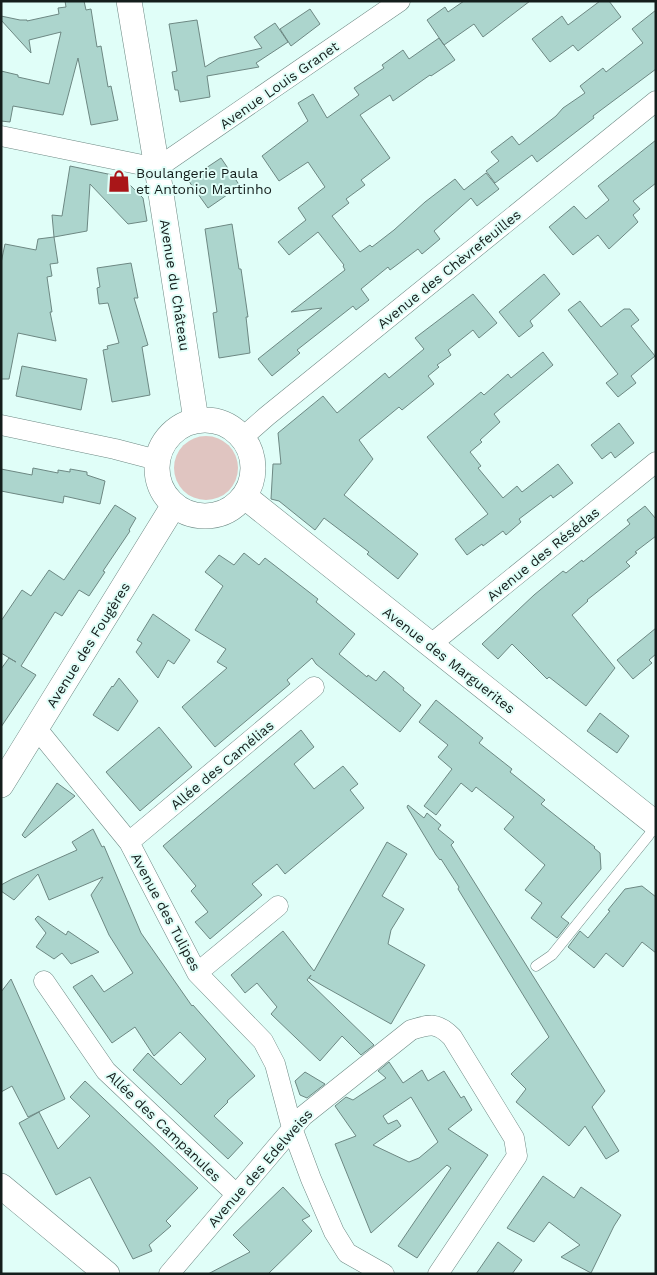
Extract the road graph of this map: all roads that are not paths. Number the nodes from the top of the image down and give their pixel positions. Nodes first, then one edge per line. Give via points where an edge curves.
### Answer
1 (129, 1) edge
2 (400, 1) edge
3 (656, 101) edge
4 (1, 136) edge
5 (157, 168) junction
6 (196, 420) junction
7 (1, 425) edge
8 (242, 438) junction
9 (157, 460) junction
10 (656, 462) edge
11 (244, 496) junction
12 (174, 505) junction
13 (430, 645) junction
14 (314, 687) dead end
15 (37, 729) junction
16 (1, 785) edge
17 (655, 823) edge
18 (129, 842) junction
19 (278, 906) dead end
20 (536, 966) dead end
21 (197, 973) junction
22 (44, 981) dead end
23 (292, 1128) junction
24 (1, 1186) edge
25 (236, 1194) junction
26 (107, 1274) edge
27 (169, 1274) edge
28 (384, 1274) edge
29 (438, 1274) edge

1 - 5 street, Avenue du Château
2 - 5 street, Avenue Louis Granet
3 - 8 street, Avenue des Chèvrefeuilles
4 - 5 street
5 - 6 street, Avenue du Château
6 - 8 street via 222,423
6 - 9 street via 171,434
7 - 9 street
8 - 11 street via 250,451 253,466 251,482
9 - 12 street via 160,485
10 - 13 street, Avenue des Résédas
11 - 12 street via 219,514 203,516 188,513
11 - 13 street, Avenue des Marguerites
12 - 15 street, Avenue des Fougères
13 - 17 street, Avenue des Marguerites
14 - 18 street, Allée des Camélias
15 - 16 street, Avenue des Fougères
15 - 18 street, Avenue des Tulipes
17 - 20 lane via 649,835 552,956
18 - 21 street, Avenue des Tulipes
19 - 21 street
21 - 23 street, Avenue des Tulipes via 263,1041 275,1064
22 - 25 street, Allée des Campanules via 106,1071
23 - 25 street, Avenue des Edelweiss
23 - 28 street, Avenue des Tulipes via 334,1232 347,1253
23 - 29 street, Avenue des Edelweiss via 302,1116 411,1030 433,1025 443,1028 452,1037 514,1138 516,1156
24 - 26 street
25 - 27 street, Avenue des Edelweiss

